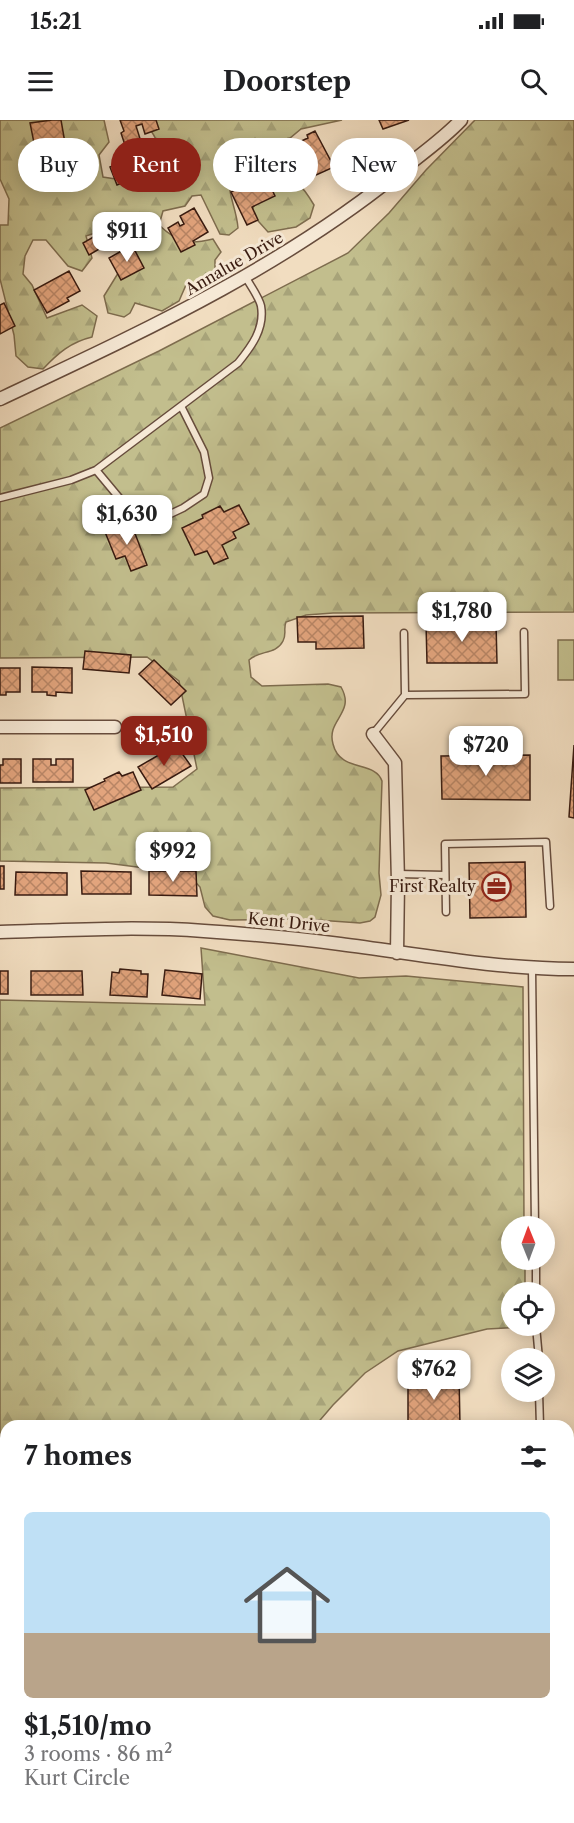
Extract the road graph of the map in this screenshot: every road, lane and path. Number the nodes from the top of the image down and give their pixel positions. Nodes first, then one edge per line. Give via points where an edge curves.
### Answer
1 (457, 122) edge
2 (245, 276) junction
3 (0, 399) edge
4 (181, 406) junction
5 (96, 470) junction
6 (0, 498) edge
7 (524, 632) dead end
8 (404, 633) dead end
9 (405, 695) junction
10 (0, 726) edge
11 (115, 727) dead end
12 (373, 734) joint
13 (398, 874) junction
14 (445, 875) junction
15 (550, 906) dead end
16 (446, 912) dead end
17 (0, 932) edge
18 (397, 953) junction
19 (532, 968) junction
20 (574, 969) edge
21 (535, 1216) edge
22 (540, 1402) edge
23 (540, 1420) edge

1 - 2 street, Annalue Drive via 371,196
2 - 3 street, Annalue Drive via 157,324
2 - 4 lane via 261,305 261,323 254,343 238,363
4 - 5 lane
4 - 5 lane via 204,452 209,478 204,494 166,516 145,515 126,506
5 - 6 lane
7 - 9 lane via 525,694
8 - 9 lane
9 - 12 lane
10 - 11 street
12 - 13 street via 395,763
13 - 14 lane
13 - 18 street
14 - 15 lane via 445,844 546,842
14 - 16 lane
17 - 18 street, Kent Drive via 203,931
18 - 19 street, Kent Drive
19 - 20 street, Kent Drive
19 - 21 lane
22 - 23 lane

